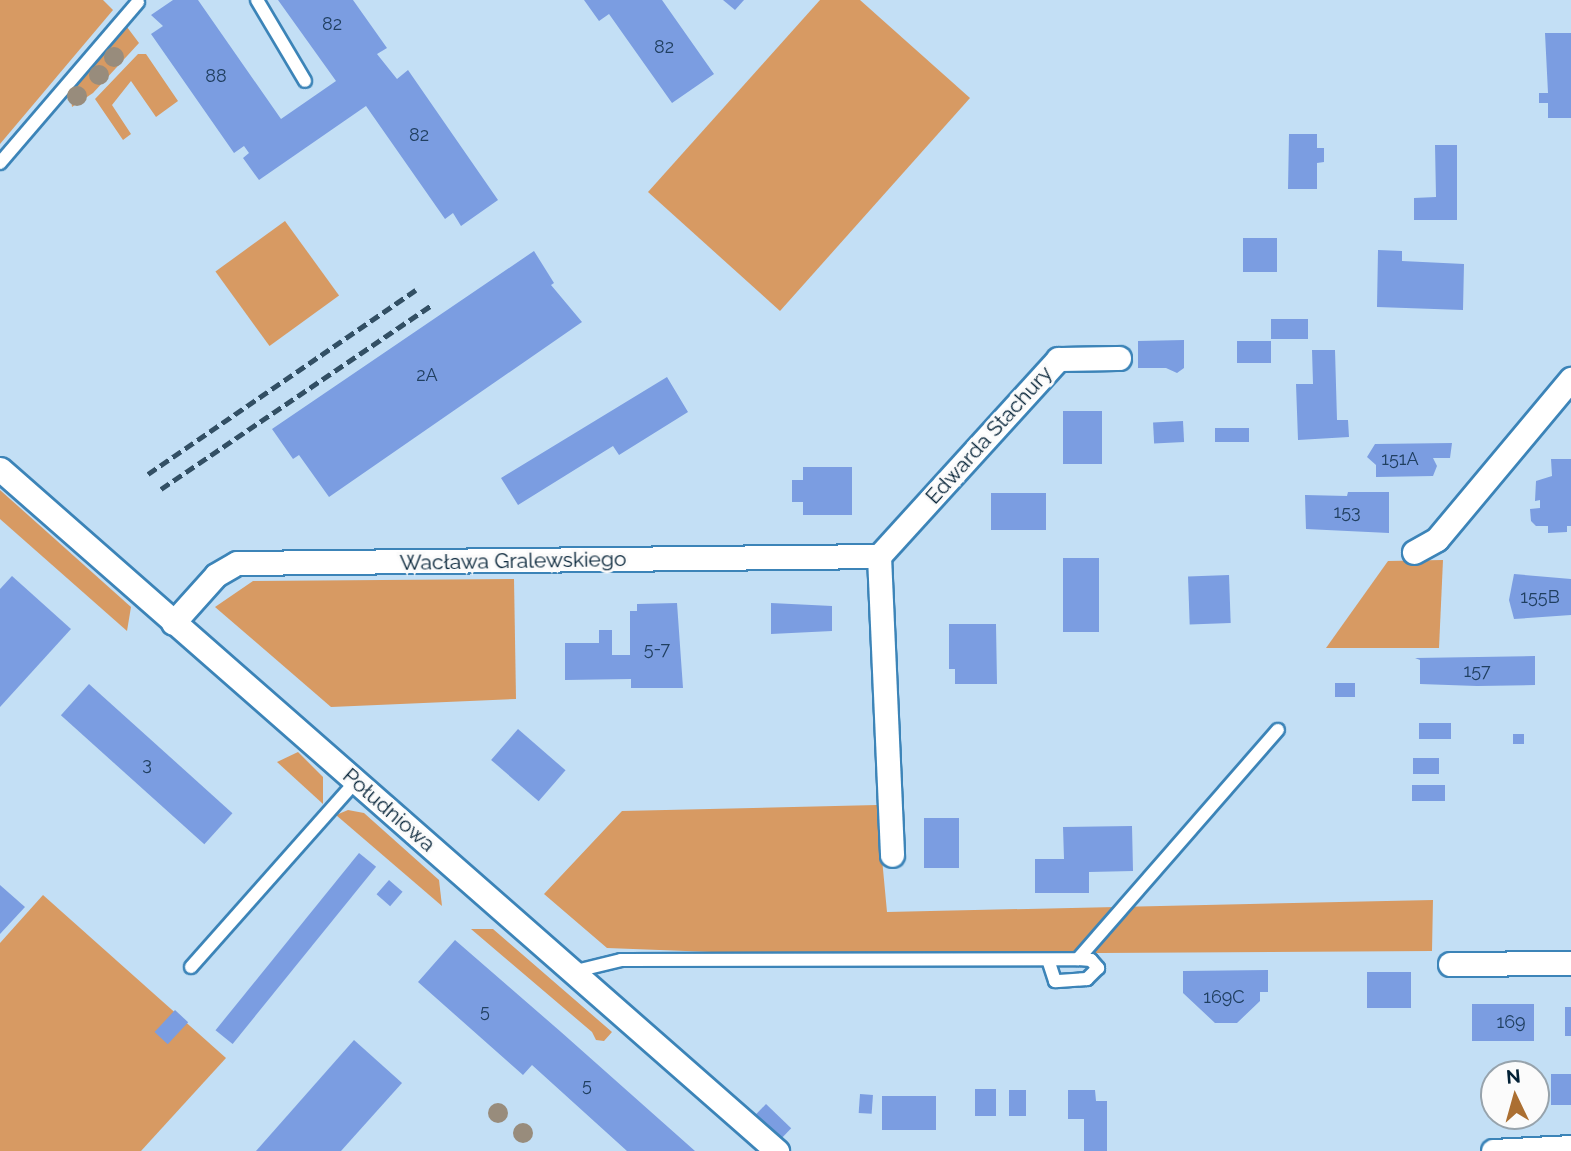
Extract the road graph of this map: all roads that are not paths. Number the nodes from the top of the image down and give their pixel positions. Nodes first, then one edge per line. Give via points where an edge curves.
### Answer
1 (257, 0) edge
2 (138, 2) dead end
3 (305, 81) dead end
4 (0, 163) edge
5 (1119, 358) dead end
6 (1571, 379) edge
7 (0, 469) edge
8 (1414, 552) dead end
9 (879, 556) junction
10 (173, 623) junction
11 (1278, 730) dead end
12 (355, 781) junction
13 (892, 855) dead end
14 (1078, 959) junction
15 (1048, 960) junction
16 (1571, 963) edge
17 (1450, 964) dead end
18 (191, 967) dead end
19 (576, 971) junction
20 (1571, 1147) edge
21 (777, 1151) edge
22 (1493, 1151) edge

1 - 3 lane
2 - 4 lane
5 - 9 street, Edwarda Stachury via 1058,359
6 - 8 street via 1437,539
7 - 10 street, Południowa
9 - 10 street, Wacława Gralewskiego via 237,563 216,575
9 - 13 street
10 - 12 street, Południowa
11 - 14 lane
12 - 18 lane
12 - 19 street, Południowa
14 - 15 lane
14 - 15 lane via 1091,960 1098,968 1087,979 1055,981
15 - 19 lane via 621,960
16 - 17 street
19 - 21 street, Południowa
20 - 22 street

